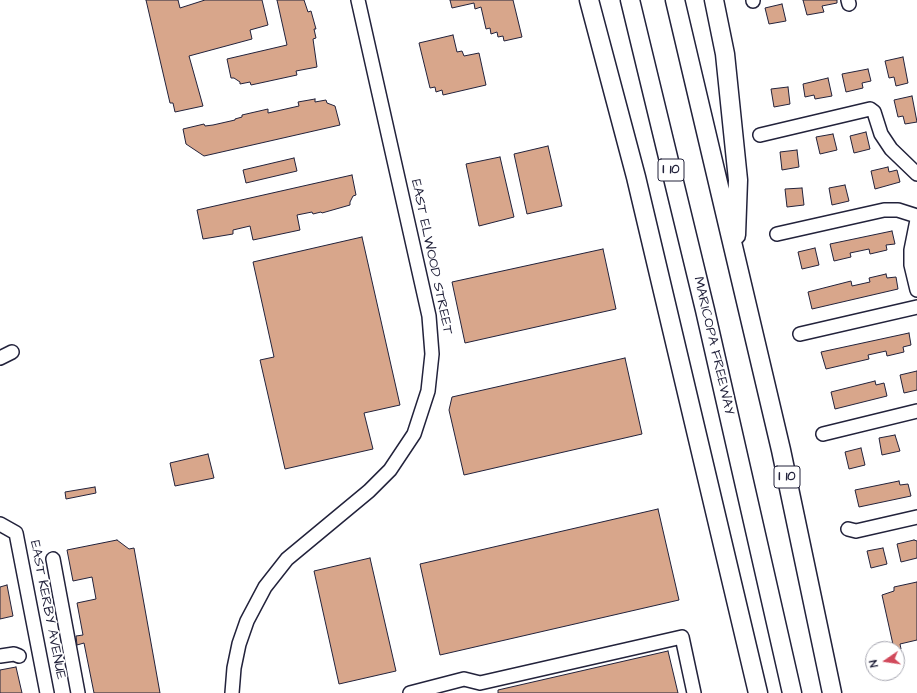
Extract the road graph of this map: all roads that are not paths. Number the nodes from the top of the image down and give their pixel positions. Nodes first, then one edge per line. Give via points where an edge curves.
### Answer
1 (358, 0) edge
2 (589, 0) edge
3 (620, 0) edge
4 (630, 0) edge
5 (675, 0) edge
6 (714, 0) edge
7 (637, 30) junction
8 (760, 134) dead end
9 (917, 174) edge
10 (917, 216) edge
11 (917, 220) edge
12 (777, 234) dead end
13 (736, 262) junction
14 (917, 290) edge
15 (917, 307) edge
16 (800, 334) dead end
17 (917, 411) edge
18 (823, 434) dead end
19 (917, 517) edge
20 (0, 524) edge
21 (848, 529) dead end
22 (53, 559) dead end
23 (0, 656) edge
24 (19, 656) dead end
25 (46, 693) edge
26 (78, 693) edge
27 (232, 693) edge
28 (410, 693) edge
29 (694, 693) edge
30 (758, 693) edge
31 (792, 693) edge
32 (832, 693) edge

1 - 27 street, EAST ELWOOD STREET via 429,316 432,354 429,383 414,434 390,470 369,491 287,559 265,587 247,621 239,644
2 - 30 highway via 636,177
3 - 7 highway
4 - 7 highway, MARICOPA FREEWAY / I 10
5 - 13 highway, I 10
6 - 13 highway via 725,54 738,180
7 - 31 highway, MARICOPA FREEWAY / I 10 via 705,310
8 - 9 street via 867,109 872,110 886,142
10 - 12 street via 898,210 884,210
11 - 14 street via 911,242 911,256
13 - 32 highway, I 10 via 781,450
15 - 16 street
17 - 18 street
19 - 21 street via 856,531
20 - 25 street, EAST KERBY AVENUE via 16,533
22 - 26 street
23 - 24 street
28 - 29 street via 464,679 480,683 682,637

